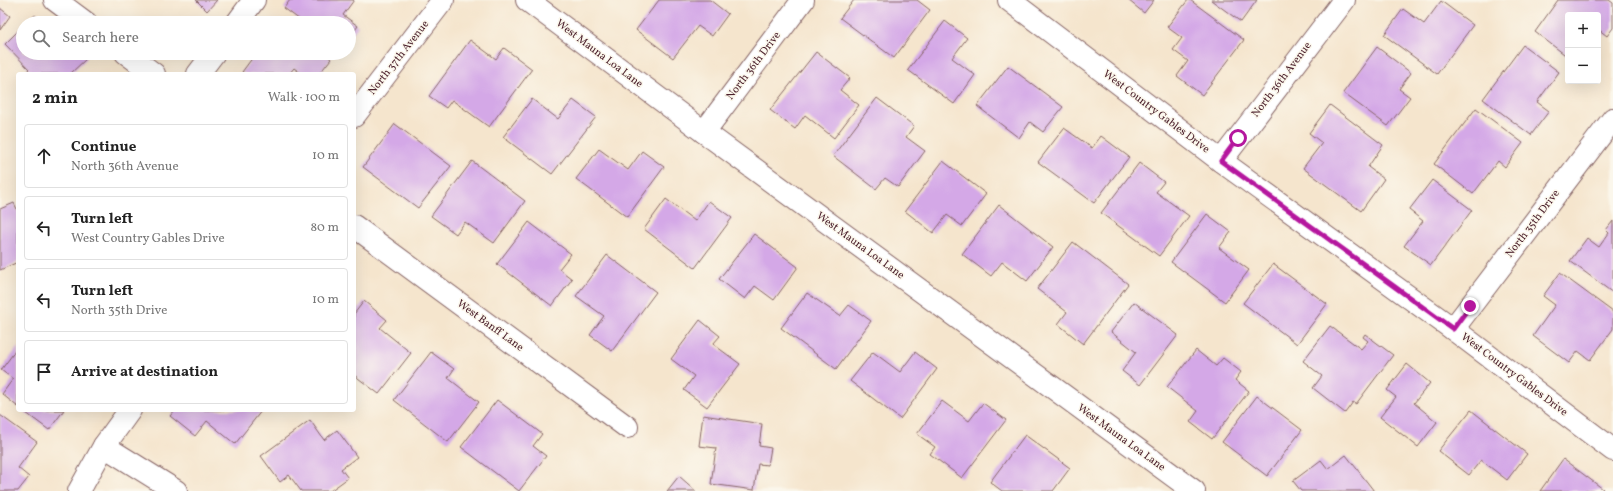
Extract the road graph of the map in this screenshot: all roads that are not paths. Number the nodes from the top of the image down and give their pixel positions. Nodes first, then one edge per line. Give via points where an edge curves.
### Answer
1 (55, 0) edge
2 (254, 0) edge
3 (443, 0) edge
4 (527, 0) edge
5 (804, 0) edge
6 (1009, 0) edge
7 (1344, 0) edge
8 (77, 16) edge
9 (242, 16) edge
10 (135, 60) edge
11 (209, 60) edge
12 (151, 72) edge
13 (200, 72) edge
14 (356, 113) edge
15 (1613, 119) edge
16 (704, 132) junction
17 (1221, 161) junction
18 (356, 227) edge
19 (1453, 329) junction
20 (129, 412) edge
21 (626, 427) dead end
22 (104, 446) junction
23 (1613, 450) edge
24 (79, 491) edge
25 (176, 491) edge
26 (1194, 491) edge

1 - 8 street
2 - 9 street
3 - 14 street, North 37th Avenue
4 - 16 street, West Mauna Loa Lane
5 - 16 street, North 36th Drive
6 - 17 street, West Country Gables Drive
7 - 17 street, North 36th Avenue
10 - 12 street
11 - 13 street
15 - 19 street, North 35th Drive
16 - 26 street, West Mauna Loa Lane
17 - 19 street, West Country Gables Drive
18 - 21 street, West Banff Lane
19 - 23 street, West Country Gables Drive
20 - 22 street
22 - 24 street
22 - 25 street

